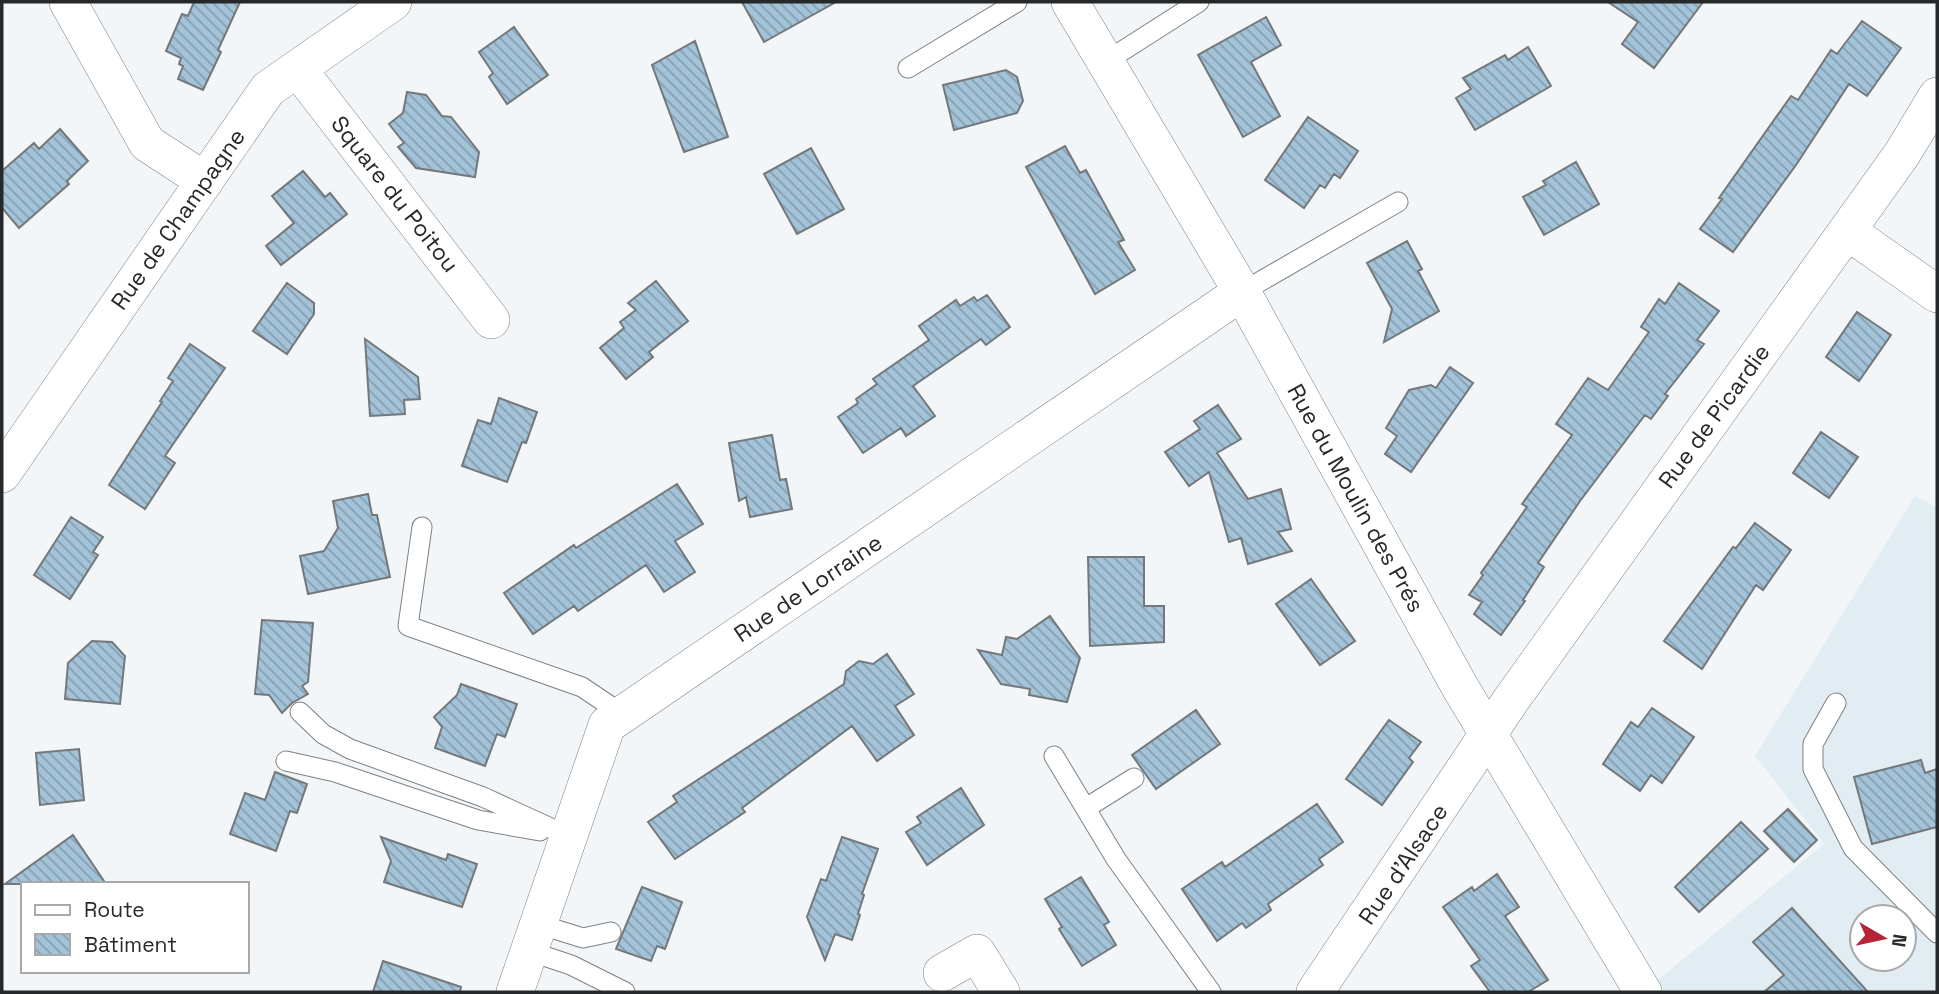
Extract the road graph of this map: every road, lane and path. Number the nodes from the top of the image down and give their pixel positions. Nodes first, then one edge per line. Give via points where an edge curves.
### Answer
1 (68, 2) edge
2 (393, 2) edge
3 (1017, 2) edge
4 (1070, 2) edge
5 (1199, 2) edge
6 (1105, 62) junction
7 (908, 68) dead end
8 (298, 69) junction
9 (1937, 96) edge
10 (205, 181) junction
11 (1398, 202) dead end
12 (1847, 231) junction
13 (1242, 292) junction
14 (1937, 294) edge
15 (492, 320) dead end
16 (2, 474) edge
17 (422, 527) dead end
18 (1836, 703) dead end
19 (300, 712) dead end
20 (622, 714) junction
21 (1488, 734) junction
22 (1055, 756) dead end
23 (286, 761) dead end
24 (1134, 778) dead end
25 (1086, 808) junction
26 (568, 836) junction
27 (611, 932) dead end
28 (1937, 933) edge
29 (534, 938) junction
30 (942, 973) dead end
31 (515, 992) edge
32 (625, 992) edge
33 (1001, 992) edge
34 (1211, 992) edge
35 (1315, 992) edge
36 (1643, 992) edge

1 - 10 street via 147,143
2 - 8 street, Rue de Champagne
3 - 7 lane
4 - 6 street, Rue du Moulin des Prés
5 - 6 lane
6 - 13 street, Rue du Moulin des Prés
8 - 10 street, Rue de Champagne via 268,89
8 - 15 street, Square du Poitou
9 - 12 street, Rue de Picardie
10 - 16 street, Rue de Champagne
11 - 13 lane
12 - 14 street
12 - 21 street, Rue de Picardie
13 - 20 street, Rue de Lorraine
13 - 21 street, Rue du Moulin des Prés
17 - 20 lane via 408,626 582,687
18 - 28 lane via 1813,744 1813,769 1853,848
19 - 26 lane via 323,734 350,749 483,797
20 - 26 street, Rue de Lorraine via 607,725
21 - 35 street, Rue d'Alsace
21 - 36 street, Rue du Moulin des Prés
22 - 25 lane
23 - 26 lane via 335,772 478,820
24 - 25 lane
25 - 34 lane via 1116,859
26 - 29 street, Rue de Lorraine
27 - 29 lane via 583,938
29 - 31 street, Rue de Lorraine
29 - 32 lane via 571,965
30 - 33 street via 976,953

